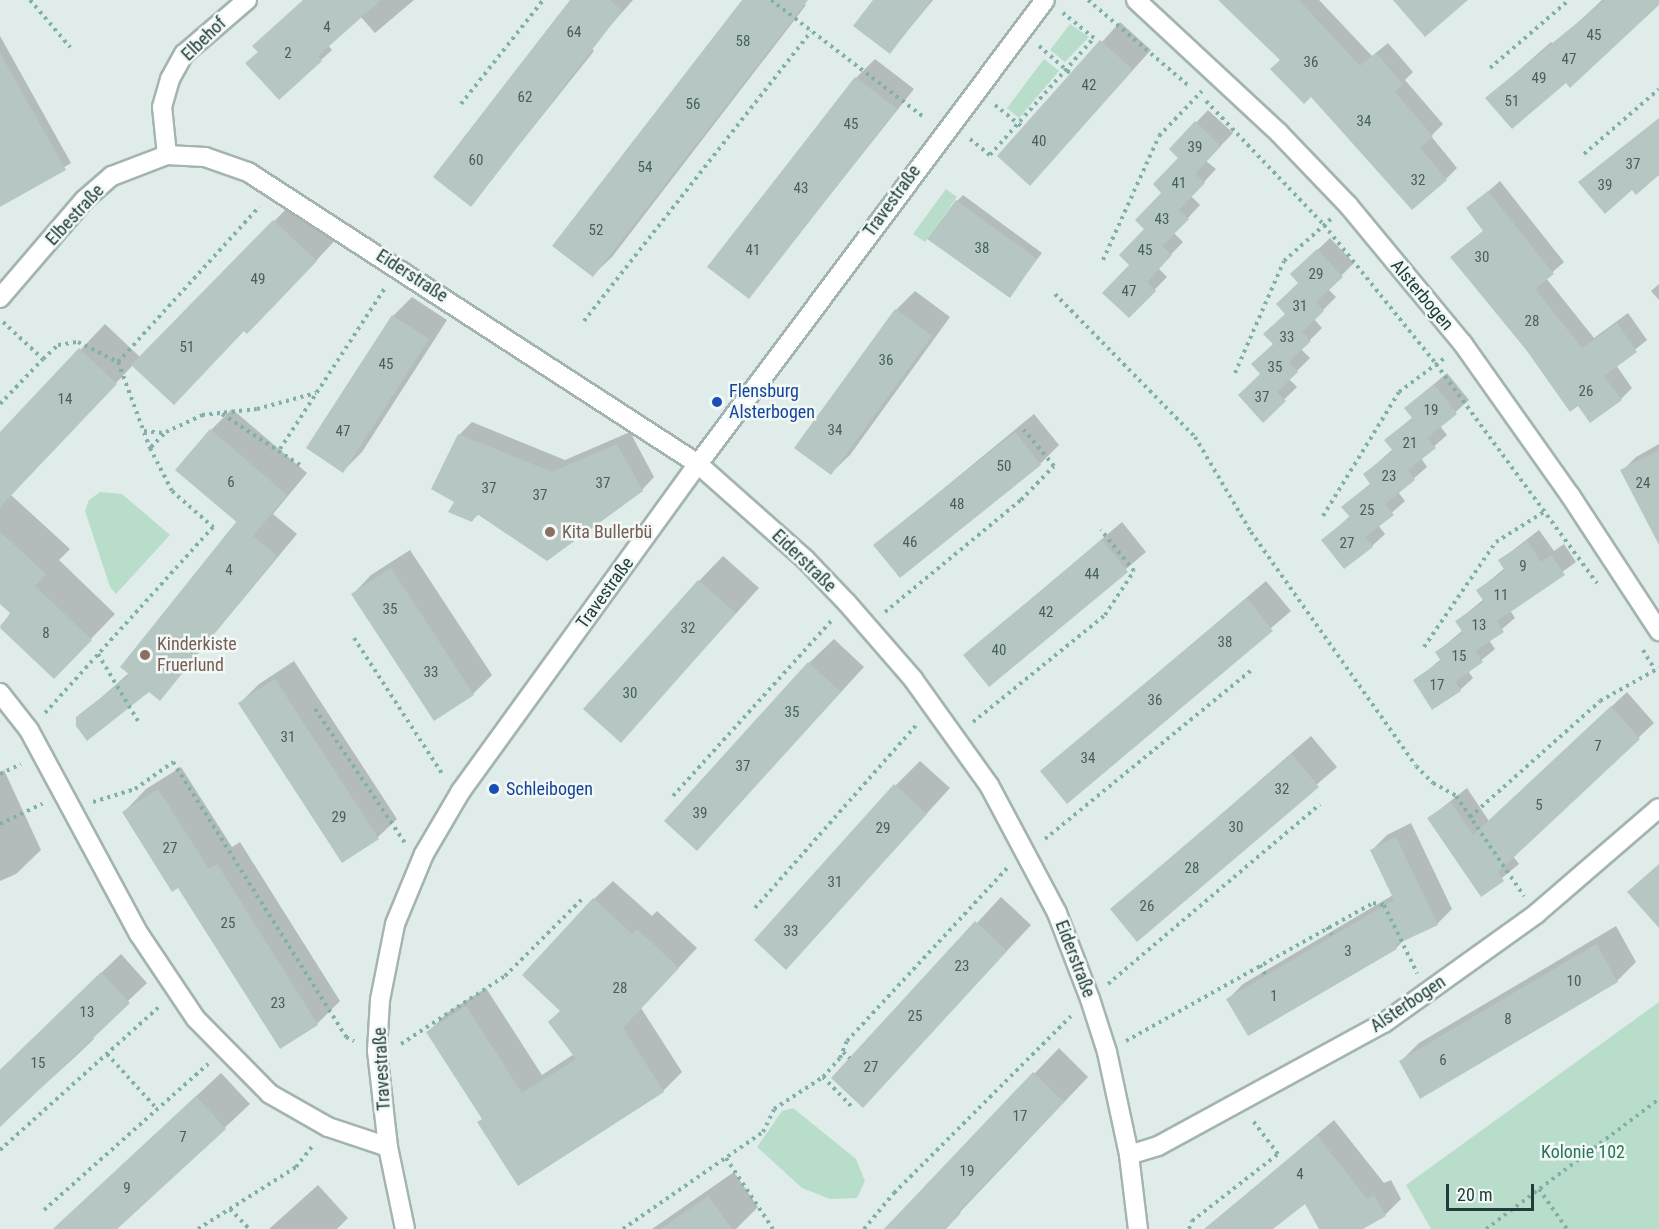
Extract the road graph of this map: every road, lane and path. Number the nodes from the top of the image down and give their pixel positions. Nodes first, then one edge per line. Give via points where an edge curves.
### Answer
1 (30, 0) edge
2 (247, 0) edge
3 (543, 0) edge
4 (771, 0) edge
5 (1088, 0) edge
6 (1136, 0) edge
7 (1569, 0) edge
8 (1050, 3) edge
9 (811, 31) junction
10 (1022, 32) junction
11 (70, 47) dead end
12 (1490, 68) dead end
13 (1066, 69) junction
14 (1070, 73) dead end
15 (1219, 74) junction
16 (1659, 88) edge
17 (976, 90) junction
18 (1199, 94) junction
19 (461, 104) dead end
20 (1020, 126) junction
21 (947, 128) junction
22 (1584, 154) dead end
23 (167, 155) junction
24 (275, 189) junction
25 (1347, 205) junction
26 (1324, 225) junction
27 (1103, 260) dead end
28 (399, 267) junction
29 (1055, 294) dead end
30 (0, 298) edge
31 (0, 320) edge
32 (584, 321) dead end
33 (1463, 344) junction
34 (43, 359) junction
35 (118, 362) junction
36 (1436, 364) junction
37 (1235, 374) dead end
38 (317, 393) junction
39 (0, 404) edge
40 (222, 413) junction
41 (144, 430) junction
42 (1024, 430) dead end
43 (166, 432) junction
44 (150, 448) junction
45 (279, 449) junction
46 (698, 464) junction
47 (303, 467) dead end
48 (1570, 495) junction
49 (1546, 510) junction
50 (1323, 516) dead end
51 (1101, 530) dead end
52 (1600, 585) dead end
53 (848, 603) junction
54 (868, 626) junction
55 (1659, 631) edge
56 (354, 638) dead end
57 (1637, 640) dead end
58 (1424, 647) dead end
59 (98, 654) junction
60 (1253, 669) dead end
61 (1657, 669) edge
62 (0, 693) edge
63 (933, 705) junction
64 (315, 710) dead end
65 (138, 722) dead end
66 (29, 730) junction
67 (957, 736) junction
68 (461, 791) junction
69 (673, 796) dead end
70 (68, 800) junction
71 (1320, 804) dead end
72 (1659, 808) edge
73 (1470, 817) junction
74 (0, 824) edge
75 (1028, 853) junction
76 (424, 854) junction
77 (582, 899) dead end
78 (755, 908) dead end
79 (1536, 914) junction
80 (1327, 927) junction
81 (1332, 935) dead end
82 (1260, 965) junction
83 (1266, 976) dead end
84 (176, 991) junction
85 (1428, 991) junction
86 (1090, 999) junction
87 (224, 1050) junction
88 (377, 1051) junction
89 (843, 1052) junction
90 (1107, 1052) junction
91 (107, 1054) junction
92 (850, 1058) dead end
93 (822, 1077) junction
94 (1659, 1099) edge
95 (1240, 1102) junction
96 (851, 1106) dead end
97 (157, 1109) junction
98 (328, 1128) junction
99 (388, 1147) junction
100 (0, 1150) edge
101 (1129, 1155) junction
102 (726, 1158) junction
103 (1539, 1189) junction
104 (230, 1209) junction
105 (44, 1210) dead end
106 (198, 1229) edge
107 (249, 1229) edge
108 (405, 1229) edge
109 (623, 1229) edge
110 (773, 1229) edge
111 (864, 1229) edge
112 (1138, 1229) edge
113 (1189, 1229) edge
114 (1486, 1229) edge
115 (1567, 1229) edge

1 - 11 path
2 - 23 street, Elbehof via 184,54 170,79 162,107
3 - 19 path
4 - 9 path
5 - 18 path
6 - 15 street, Alsterbogen
7 - 12 path
8 - 10 street, Travestraße
8 - 13 path via 1094,38
9 - 21 path
9 - 32 path
10 - 13 path
10 - 17 street, Travestraße
13 - 14 path
13 - 20 path
15 - 18 path
15 - 25 street, Alsterbogen
16 - 22 path
17 - 20 path
17 - 21 street, Travestraße
18 - 26 path
18 - 27 path via 1159,136
20 - 21 path via 990,155
21 - 46 street, Travestraße
23 - 24 street, Eiderstraße via 205,157 248,171
23 - 30 street, Elbestraße via 112,176 84,200
24 - 28 street, Eiderstraße
24 - 35 path
25 - 26 path
25 - 33 street, Alsterbogen
26 - 36 path
26 - 37 path via 1284,261
28 - 38 path
28 - 46 street, Eiderstraße
29 - 73 path via 1195,437 1251,532 1416,766 1433,783 1456,796
31 - 34 path
33 - 36 path
33 - 48 street, Alsterbogen
34 - 35 path via 67,341 78,342
34 - 39 path
35 - 41 path
36 - 49 path
36 - 50 path via 1399,392
38 - 40 path via 279,405
38 - 45 path
40 - 43 path via 183,421
40 - 45 path
41 - 43 path via 152,434
41 - 44 path
42 - 54 path via 1054,466 1021,500
43 - 44 path
44 - 59 path via 172,491 213,527
45 - 47 path
46 - 53 street, Eiderstraße via 805,558
46 - 68 street, Travestraße
48 - 49 path
48 - 55 street, Alsterbogen
49 - 52 path
49 - 58 path via 1496,542
51 - 67 path via 1134,571 1105,615
53 - 54 street, Eiderstraße
53 - 69 path
54 - 63 street, Eiderstraße
56 - 68 path via 442,775
57 - 61 path
59 - 65 path
59 - 66 path
60 - 75 path
61 - 73 path via 1600,701
62 - 66 street
63 - 67 street, Eiderstraße
63 - 78 path
64 - 76 path via 401,840
66 - 70 street
67 - 75 street, Eiderstraße
68 - 76 street, Travestraße
70 - 74 path
70 - 84 street via 139,934
70 - 88 path via 135,789 173,762 346,1037
71 - 86 path
72 - 79 street, Alsterbogen
73 - 79 path
75 - 86 street, Eiderstraße via 1057,913
75 - 89 path via 1002,871 847,1041
76 - 88 street, Travestraße via 395,924 380,1000
77 - 88 path via 505,976 404,1042
79 - 85 street, Alsterbogen
80 - 81 path
80 - 82 path
80 - 85 path via 1374,903 1384,905
82 - 83 path
82 - 90 path
84 - 87 street
84 - 91 path
85 - 95 street, Alsterbogen via 1384,1023
86 - 90 street, Eiderstraße
86 - 111 path via 894,1193
87 - 97 path
87 - 98 street via 270,1094
88 - 99 street, Travestraße
89 - 92 path
89 - 93 path
90 - 101 street, Eiderstraße
91 - 97 path
91 - 100 path
93 - 96 path
93 - 102 path via 774,1109 763,1132
94 - 103 path
95 - 101 street, Alsterbogen via 1158,1146
95 - 113 path via 1278,1154 1192,1221
97 - 105 path
98 - 99 street
98 - 104 path via 296,1167
99 - 108 street, Travestraße
101 - 112 street, Eiderstraße
102 - 109 path
102 - 110 path
103 - 114 path
103 - 115 path
104 - 106 path
104 - 107 path

